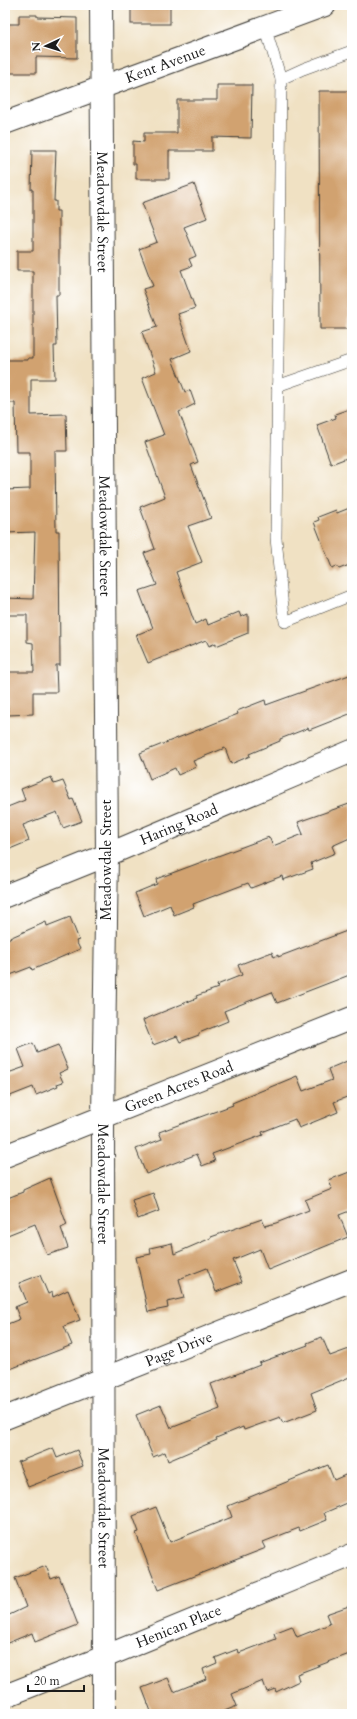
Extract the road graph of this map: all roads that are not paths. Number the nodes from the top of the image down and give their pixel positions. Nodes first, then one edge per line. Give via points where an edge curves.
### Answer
1 (101, 5) edge
2 (325, 5) edge
3 (265, 27) junction
4 (352, 51) edge
5 (280, 79) junction
6 (102, 87) junction
7 (5, 123) edge
8 (352, 360) edge
9 (277, 386) junction
10 (352, 595) edge
11 (352, 751) edge
12 (107, 855) junction
13 (5, 896) edge
14 (352, 1018) edge
15 (103, 1118) junction
16 (5, 1156) edge
17 (352, 1280) edge
18 (103, 1379) junction
19 (5, 1418) edge
20 (352, 1555) edge
21 (104, 1657) junction
22 (5, 1696) edge
23 (104, 1714) edge

1 - 6 street, Meadowdale Street
2 - 3 street, Kent Avenue
3 - 5 lane
3 - 6 street, Kent Avenue
4 - 5 lane
5 - 9 lane
6 - 7 street, Kent Avenue
6 - 12 street, Meadowdale Street
8 - 9 lane
9 - 10 lane via 276,538 285,622
11 - 12 street, Haring Road
12 - 13 street, Haring Road
12 - 15 street, Meadowdale Street
14 - 15 street, Green Acres Road
15 - 16 street, Green Acres Road
15 - 18 street, Meadowdale Street
17 - 18 street, Page Drive
18 - 19 street, Page Drive
18 - 21 street, Meadowdale Street
20 - 21 street, Henican Place
21 - 22 street, Henican Place
21 - 23 street, Meadowdale Street

